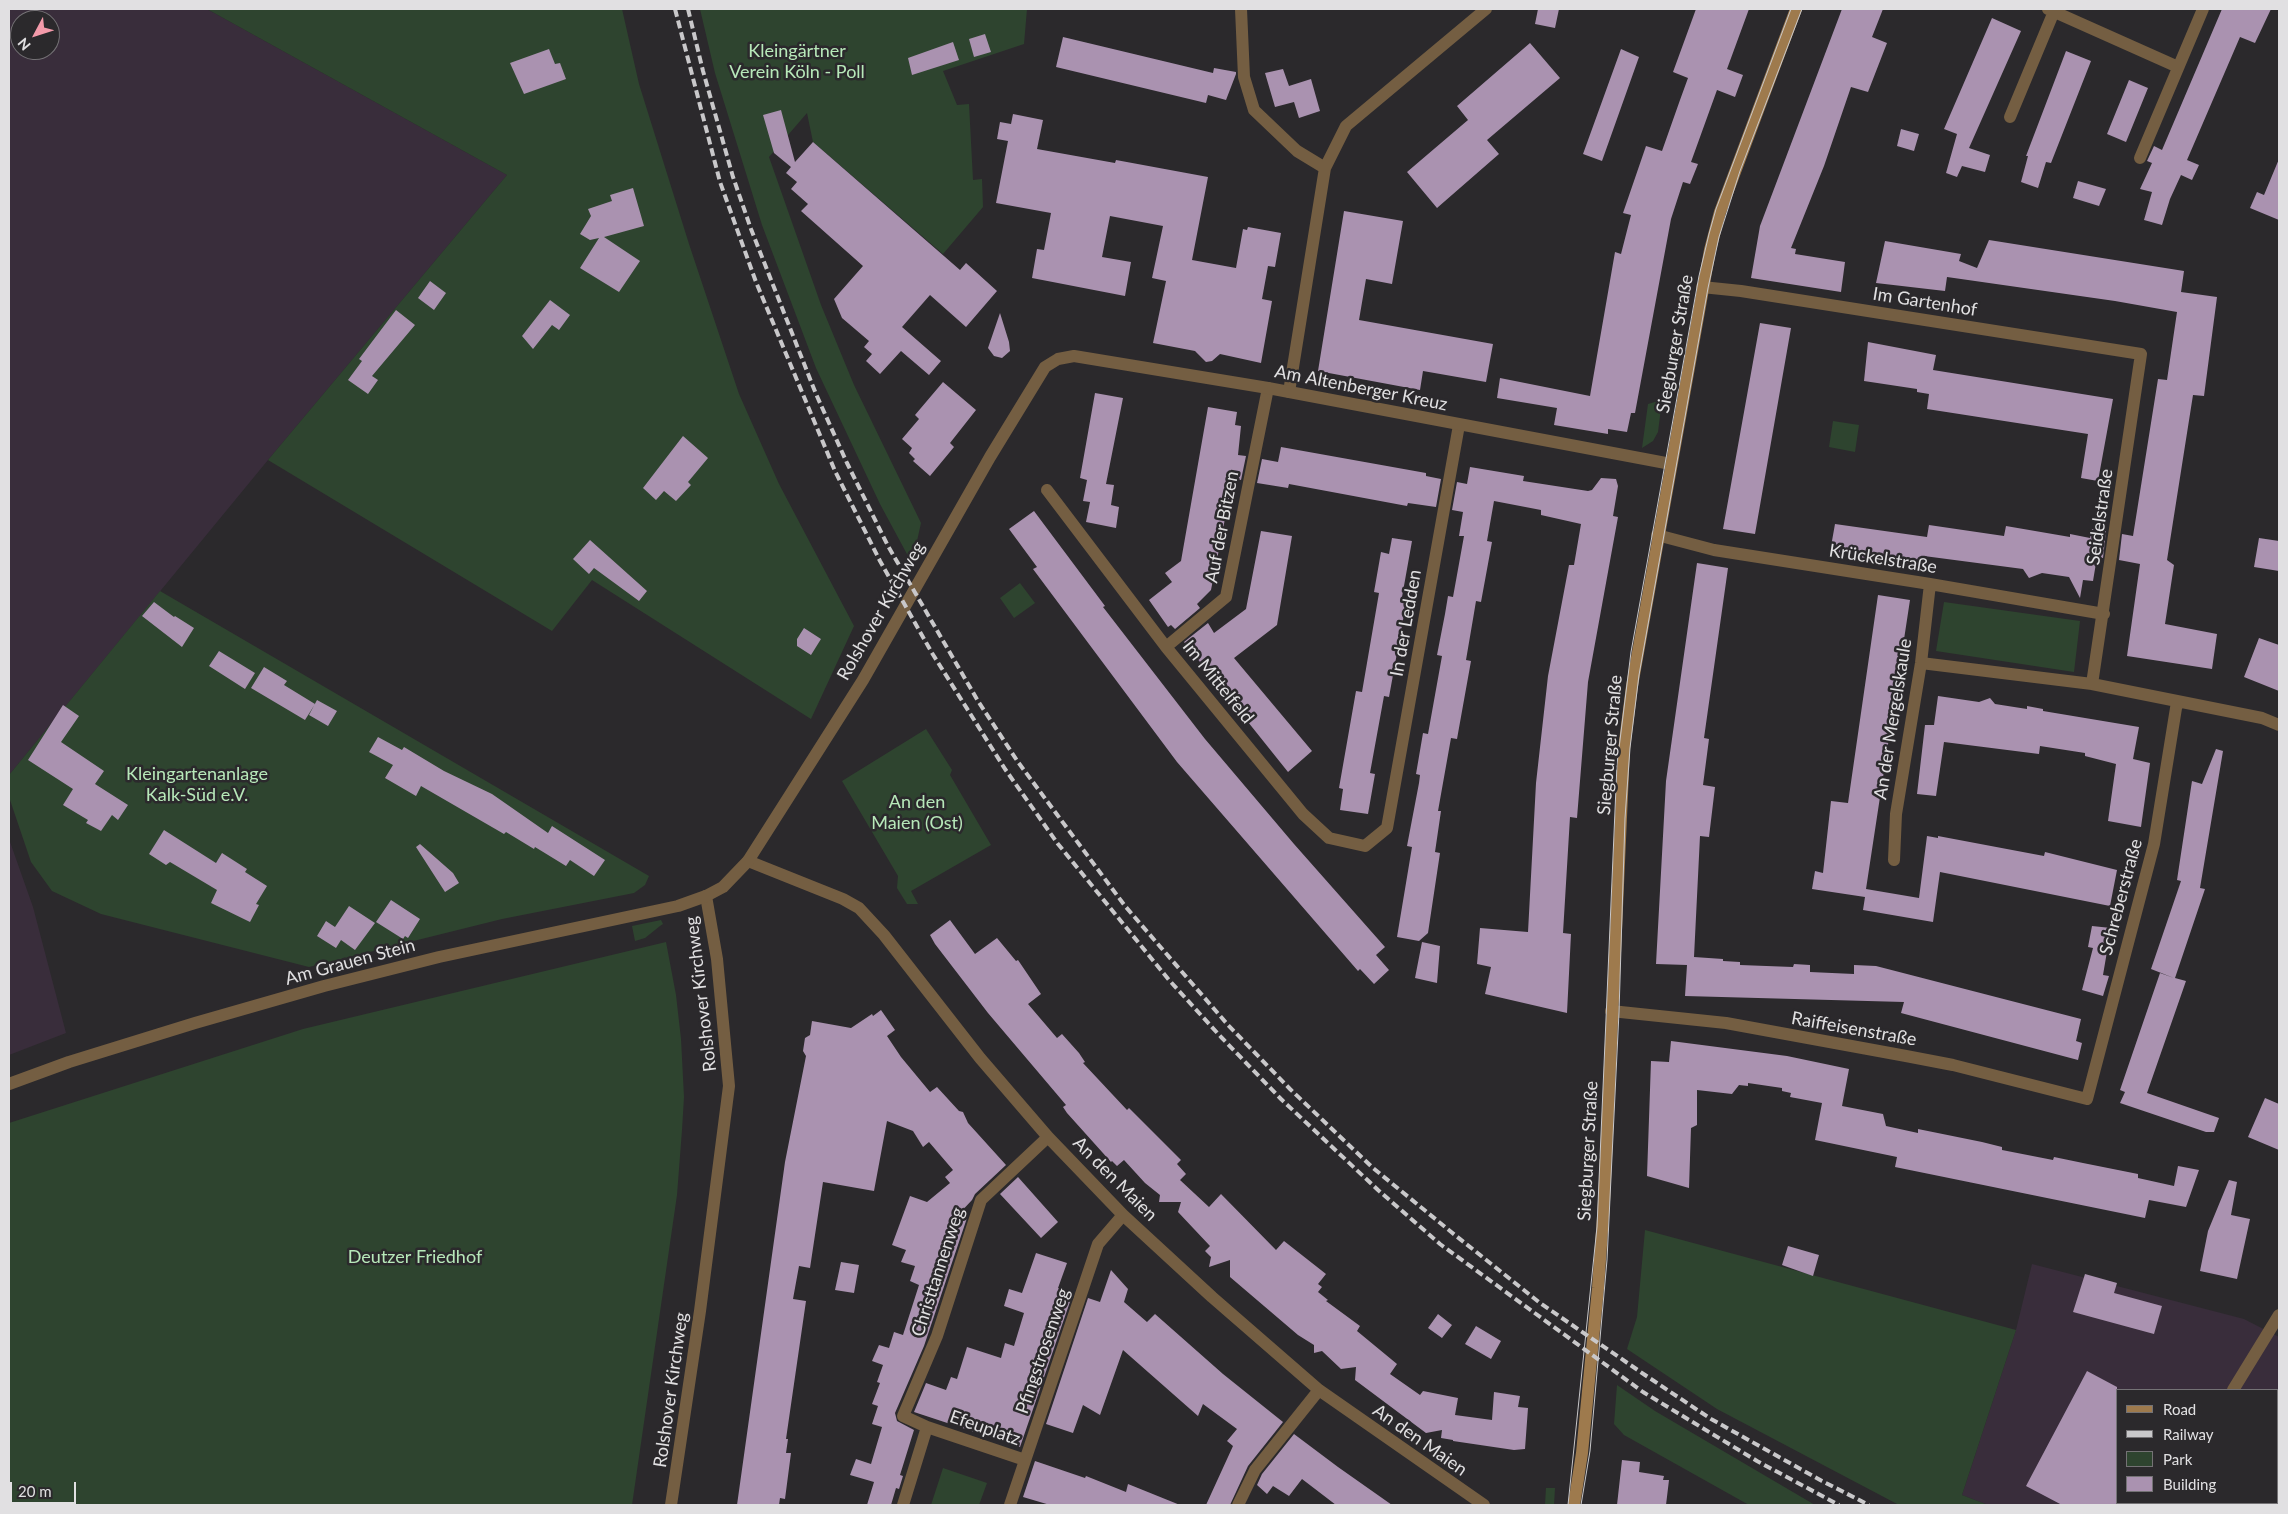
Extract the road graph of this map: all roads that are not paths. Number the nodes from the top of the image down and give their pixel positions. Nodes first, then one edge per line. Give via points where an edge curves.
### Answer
1 (1241, 9) edge
2 (1486, 9) edge
3 (1796, 9) edge
4 (2203, 9) edge
5 (2052, 10) edge
6 (2178, 66) junction
7 (2010, 117) dead end
8 (2140, 158) dead end
9 (1325, 168) junction
10 (1702, 287) junction
11 (2141, 354) joint
12 (1045, 367) joint
13 (1268, 388) junction
14 (1289, 392) junction
15 (1459, 425) junction
16 (1671, 464) junction
17 (1047, 490) dead end
18 (1657, 535) junction
19 (1930, 584) junction
20 (2104, 614) junction
21 (1166, 646) junction
22 (1921, 663) junction
23 (2092, 684) junction
24 (2177, 702) junction
25 (2279, 724) edge
26 (1387, 828) joint
27 (1894, 860) dead end
28 (748, 861) junction
29 (706, 896) junction
30 (1611, 1011) junction
31 (9, 1084) edge
32 (2086, 1100) joint
33 (1048, 1137) junction
34 (1123, 1215) junction
35 (2279, 1315) edge
36 (2234, 1389) edge
37 (1319, 1390) junction
38 (927, 1427) junction
39 (1025, 1460) junction
40 (672, 1505) edge
41 (903, 1505) edge
42 (1010, 1505) edge
43 (1238, 1505) edge
44 (1484, 1505) edge
45 (1574, 1505) edge

1 - 9 street via 1244,77 1254,110 1297,152
2 - 9 street via 1346,126
3 - 10 main road, Siegburger Straße via 1720,212
4 - 6 street
5 - 6 street
5 - 7 street
6 - 8 street
9 - 14 street
10 - 11 street, Im Gartenhof
10 - 16 main road, Siegburger Straße
11 - 20 street, Seidelstraße
12 - 13 street, Am Altenberger Kreuz via 1058,358 1074,356
12 - 28 street, Rolshover Kirchweg via 863,680
13 - 14 street, Am Altenberger Kreuz
13 - 21 street, Auf der Bitzen via 1226,597
14 - 15 street, Am Altenberger Kreuz
15 - 16 street, Am Altenberger Kreuz
15 - 26 street, In der Ledden
16 - 18 main road, Siegburger Straße
17 - 21 street, Im Mittelfeld
18 - 19 street, Krückelstraße via 1714,550
18 - 30 main road, Siegburger Straße via 1624,749
19 - 20 street, Krückelstraße
19 - 22 street, An der Mergelskaule
20 - 23 street, Seidelstraße
21 - 26 street, Im Mittelfeld via 1303,814 1329,838 1365,846
22 - 23 street
22 - 27 street, An der Mergelskaule via 1896,814
23 - 24 street
24 - 25 street
24 - 32 street, Schreberstraße via 2154,844
28 - 29 street, Rolshover Kirchweg via 723,887
28 - 33 street, An den Maien via 859,908
29 - 31 street, Am Grauen Stein via 678,906 439,957 324,986 186,1025
29 - 40 street, Rolshover Kirchweg via 717,959 729,1086
30 - 32 street, Raiffeisenstraße via 1726,1023 1916,1058
30 - 45 main road, Siegburger Straße via 1599,1279
33 - 34 street, An den Maien
33 - 38 street, Christtannenweg via 981,1200 937,1336 903,1416
34 - 37 street, An den Maien
34 - 39 street, Pfingstrosenweg via 1098,1244
35 - 36 street
37 - 43 street via 1255,1470
37 - 44 street, An den Maien
38 - 39 street, Efeuplatz
38 - 41 street, Efeuplatz
39 - 42 street, Pfingstrosenweg

